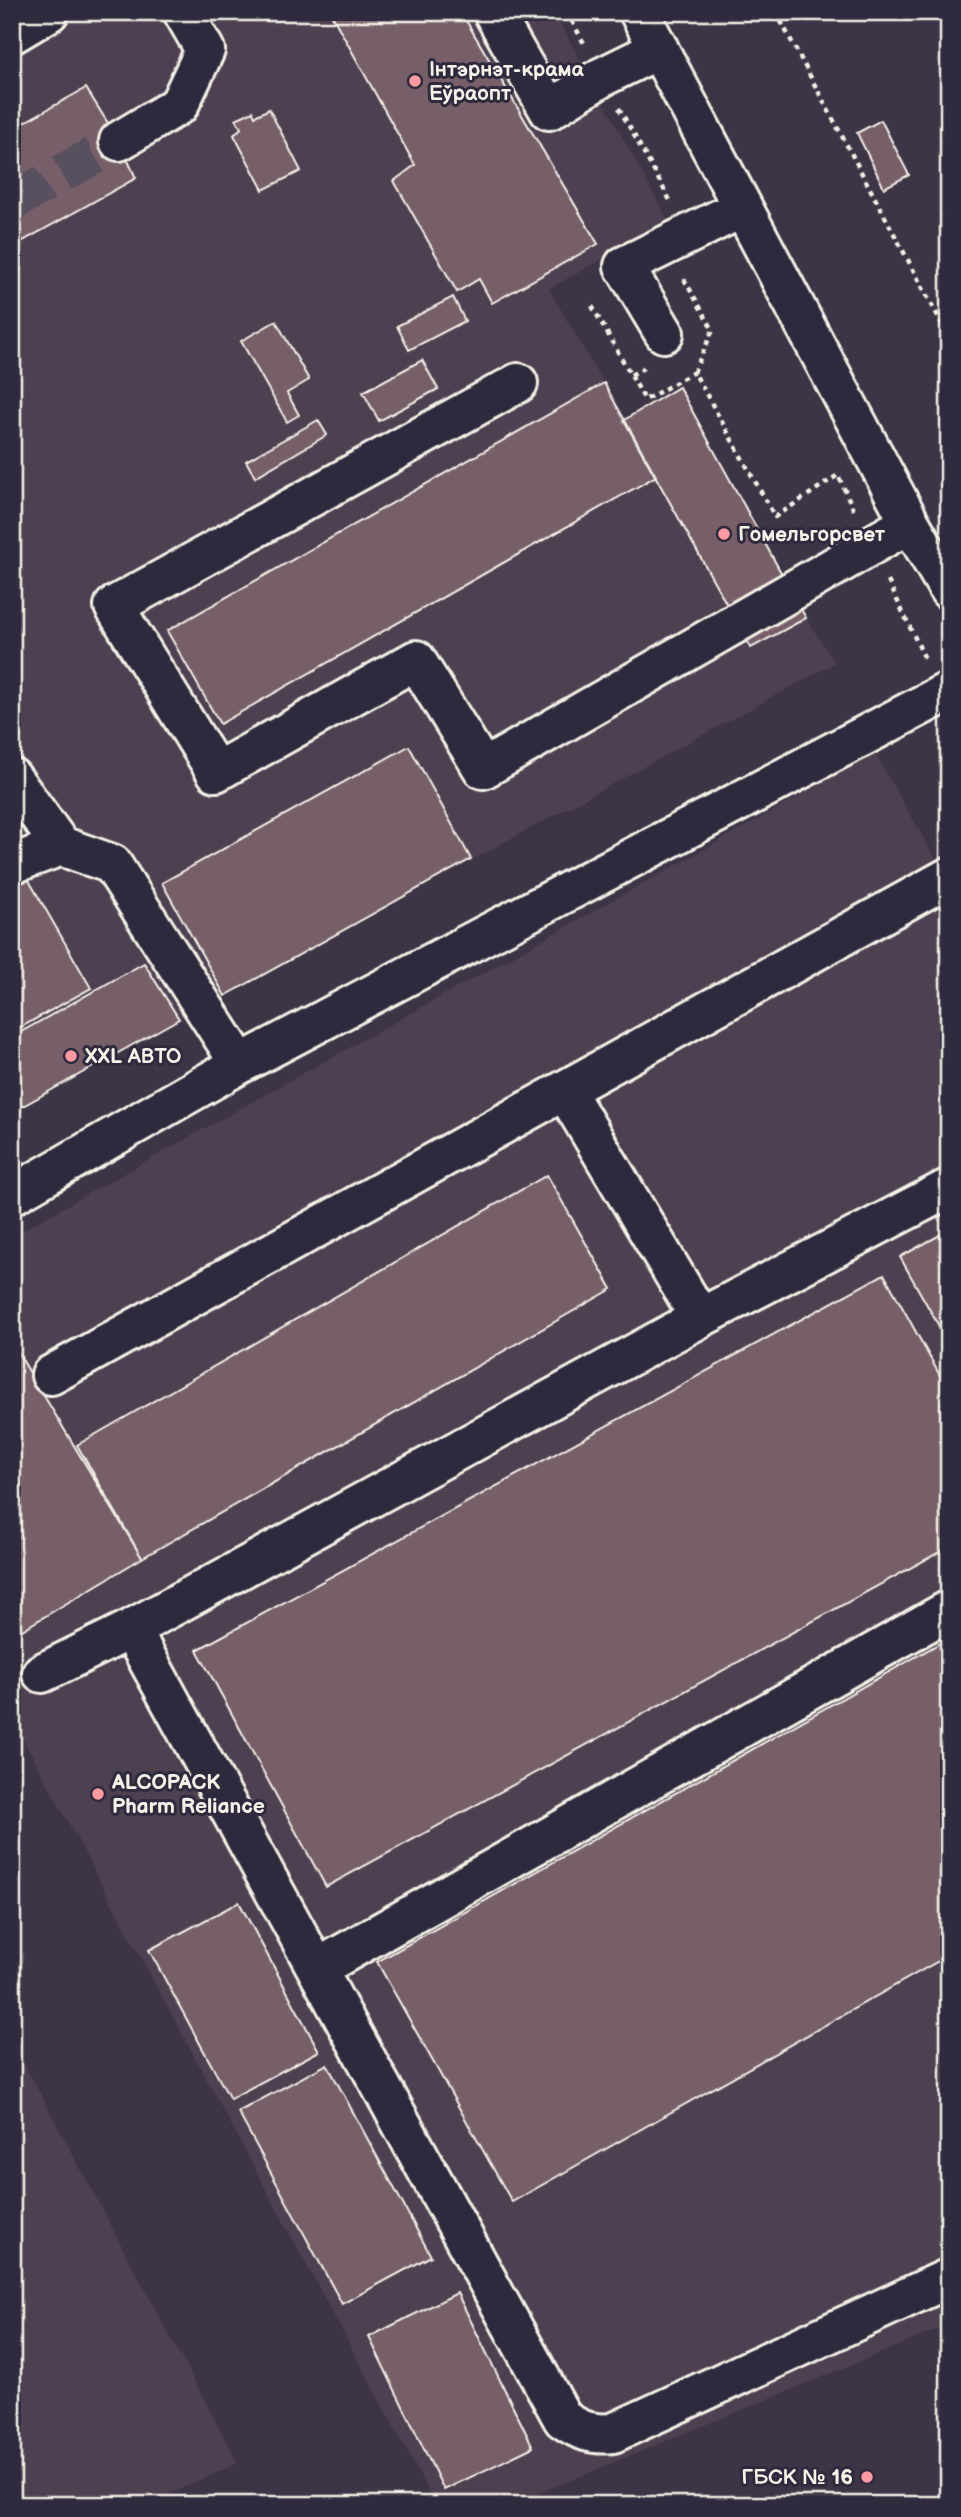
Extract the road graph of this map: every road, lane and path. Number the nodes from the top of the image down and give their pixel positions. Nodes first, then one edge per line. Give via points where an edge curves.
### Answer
1 (49, 12) edge
2 (183, 12) edge
3 (493, 12) edge
4 (567, 12) edge
5 (639, 12) edge
6 (776, 12) edge
7 (12, 34) edge
8 (659, 49) junction
9 (602, 78) junction
10 (119, 141) tunnel mouth
11 (742, 208) junction
12 (688, 233) junction
13 (592, 306) dead end
14 (664, 333) dead end
15 (949, 337) edge
16 (694, 372) junction
17 (518, 383) dead end
18 (910, 523) junction
19 (871, 546) junction
20 (946, 581) edge
21 (945, 693) edge
22 (12, 778) edge
23 (61, 846) junction
24 (18, 862) dead end
25 (949, 877) edge
26 (240, 1064) junction
27 (566, 1092) junction
28 (949, 1188) edge
29 (12, 1195) edge
30 (699, 1318) junction
31 (51, 1376) dead end
32 (949, 1610) edge
33 (131, 1629) junction
34 (42, 1673) dead end
35 (318, 1968) junction
36 (949, 2278) edge

1 - 7 street
2 - 10 street via 205,50 179,105
3 - 9 street via 549,110
4 - 9 path
5 - 8 street
6 - 15 path
8 - 9 street
8 - 11 street
9 - 12 path
11 - 12 street
11 - 18 street
12 - 14 street via 624,266
12 - 16 path via 676,267 713,330
13 - 16 path via 645,400
16 - 19 path via 775,517 838,475
17 - 19 street via 114,606 216,772 416,660 483,769
18 - 19 street
18 - 20 street
19 - 21 path
21 - 26 street
22 - 23 street
23 - 24 street
23 - 26 street via 112,864
25 - 27 street
26 - 29 street
27 - 30 street
27 - 31 street
28 - 30 street
30 - 33 street
32 - 35 street
33 - 34 street
33 - 35 street
35 - 36 street via 563,2419 578,2429 595,2435 612,2432

